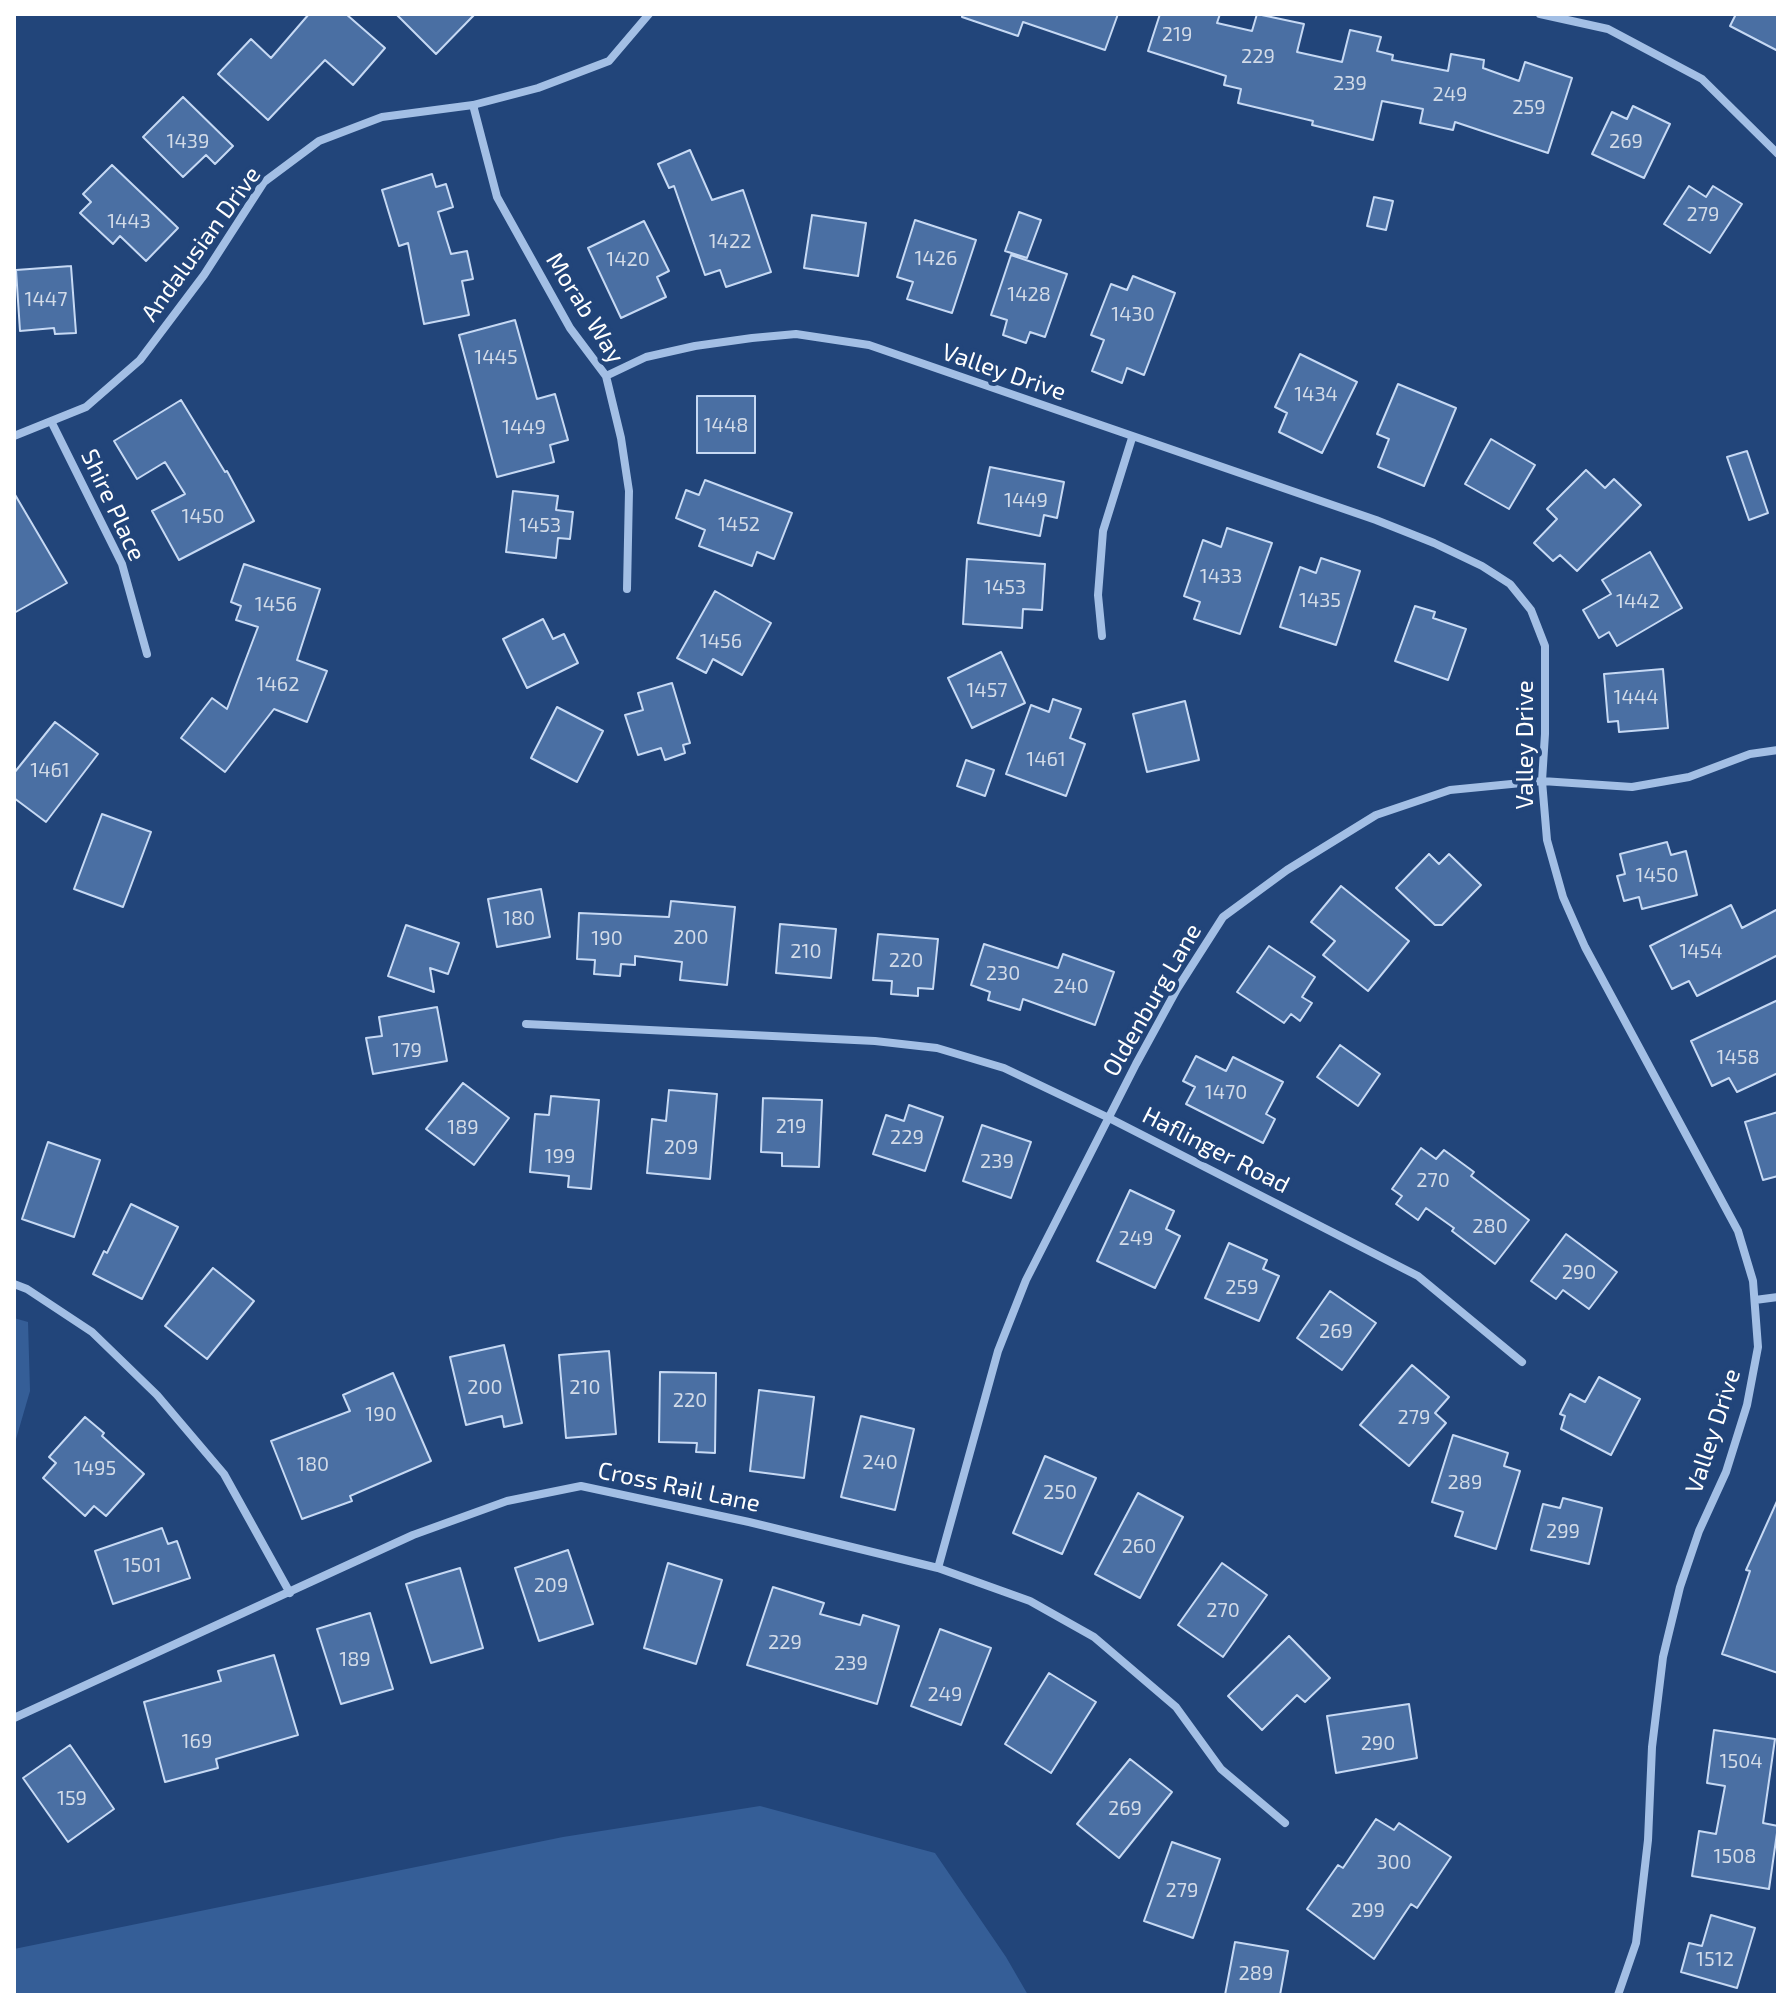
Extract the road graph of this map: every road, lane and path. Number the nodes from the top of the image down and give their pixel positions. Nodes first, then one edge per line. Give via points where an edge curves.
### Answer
1 (649, 14) edge
2 (1540, 14) edge
3 (473, 105) junction
4 (1778, 154) edge
5 (606, 376) junction
6 (51, 421) junction
7 (14, 436) edge
8 (1132, 438) junction
9 (627, 589) dead end
10 (1102, 636) dead end
11 (147, 654) dead end
12 (1778, 750) edge
13 (1542, 781) junction
14 (526, 1024) dead end
15 (1109, 1118) junction
16 (14, 1284) edge
17 (1778, 1297) edge
18 (1755, 1300) junction
19 (1522, 1362) dead end
20 (938, 1568) junction
21 (290, 1593) junction
22 (14, 1718) edge
23 (1285, 1823) dead end
24 (1618, 1995) edge

1 - 3 street, Andalusian Drive via 609,61
2 - 4 street via 1608,29 1702,79
3 - 5 street, Morab Way via 497,197 570,328
3 - 6 street, Andalusian Drive via 382,117 319,141 264,182 140,360 86,407
5 - 8 street, Valley Drive via 646,357 695,346 796,334 833,338 869,345
5 - 9 street, Morab Way via 629,491
6 - 7 street, Andalusian Drive
6 - 11 street, Shire Place via 122,564
8 - 10 street via 1103,531 1098,595
8 - 13 street, Valley Drive via 1376,520 1482,566 1510,584 1531,610 1545,646
12 - 13 street, Oldenburg Lane via 1750,754 1689,777 1632,787
13 - 15 street, Oldenburg Lane via 1450,790 1376,815 1223,917 1177,989
13 - 18 street, Valley Drive via 1547,840 1563,897 1738,1231
14 - 15 street, Haflinger Road via 937,1048 1004,1068
15 - 19 street, Haflinger Road via 1418,1276
15 - 20 street, Oldenburg Lane via 1026,1280 998,1351
16 - 21 street via 92,1332 157,1395 224,1474
17 - 18 street
18 - 24 street, Valley Drive via 1758,1347 1747,1405 1680,1587 1663,1657 1636,1943
20 - 21 street, Cross Rail Lane via 581,1486 507,1501 413,1535
20 - 23 street, Cross Rail Lane via 1030,1601 1094,1637 1176,1707 1221,1769
21 - 22 street, Cross Rail Lane

